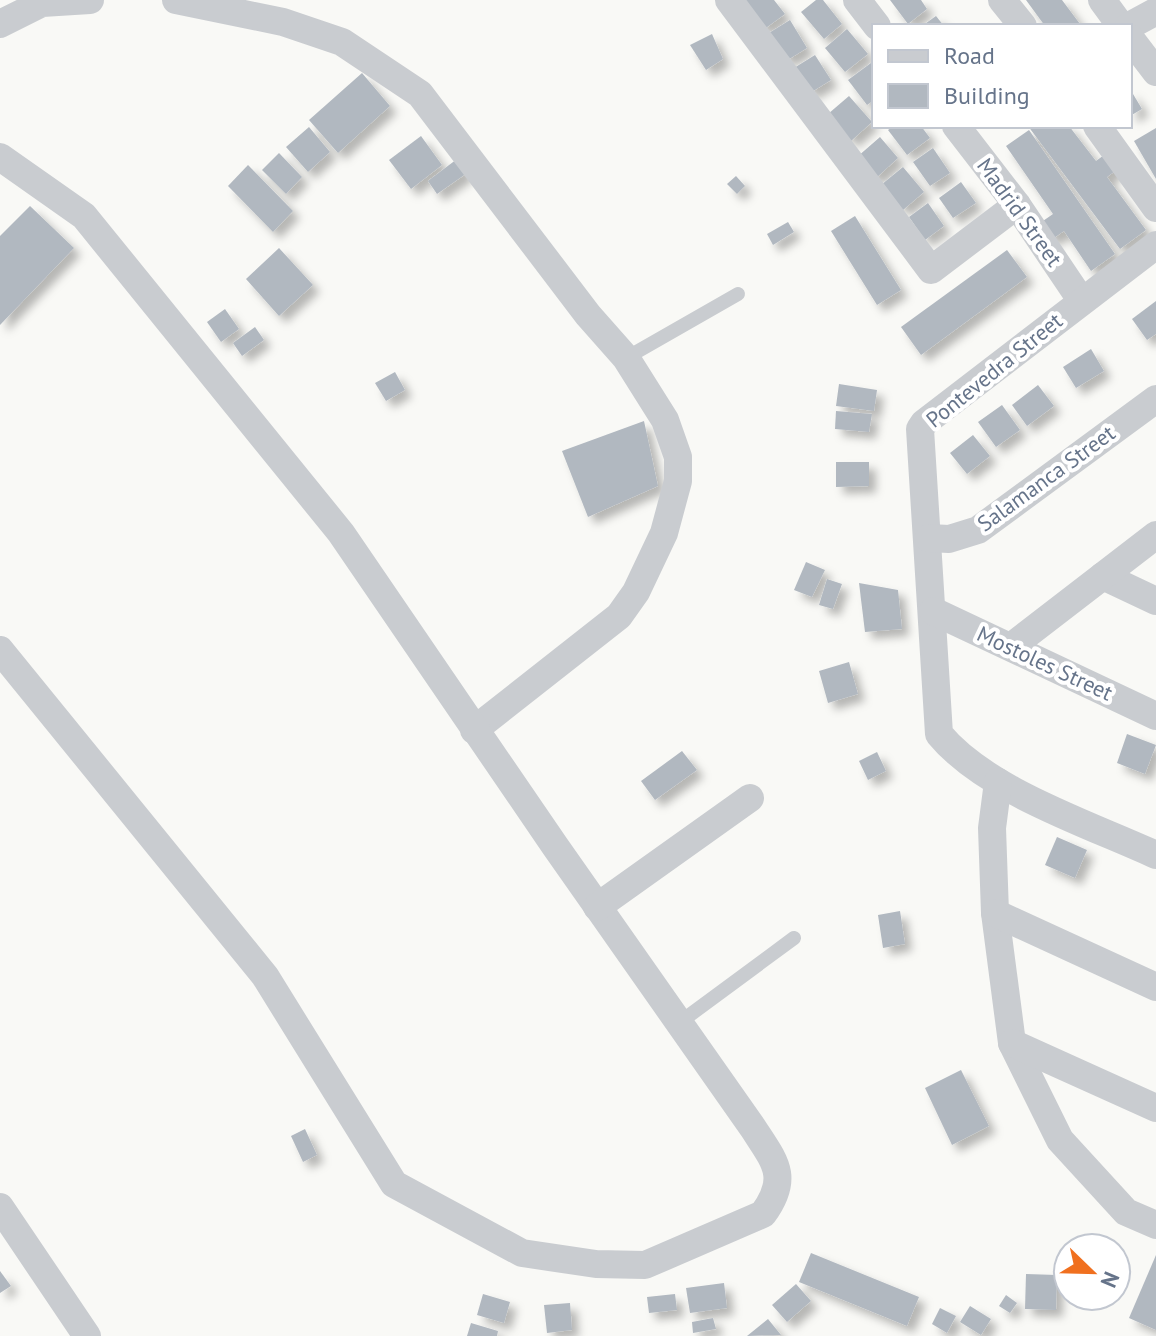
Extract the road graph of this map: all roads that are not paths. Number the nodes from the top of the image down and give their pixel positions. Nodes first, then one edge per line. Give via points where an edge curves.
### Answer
1 (90, 0) edge
2 (176, 0) edge
3 (729, 0) edge
4 (857, 0) edge
5 (1002, 0) edge
6 (1102, 0) edge
7 (1146, 0) edge
8 (1156, 13) edge
9 (0, 24) edge
10 (875, 24) edge
11 (1021, 24) edge
12 (1120, 24) edge
13 (1132, 25) edge
14 (1132, 41) edge
15 (1156, 72) edge
16 (958, 128) edge
17 (1098, 128) edge
18 (0, 157) edge
19 (1017, 205) junction
20 (1156, 208) edge
21 (1156, 245) edge
22 (738, 294) dead end
23 (1081, 300) junction
24 (626, 358) junction
25 (1156, 399) edge
26 (1156, 535) edge
27 (929, 538) junction
28 (1103, 576) junction
29 (1156, 601) edge
30 (933, 611) junction
31 (1012, 646) junction
32 (0, 650) edge
33 (1156, 716) edge
34 (474, 730) junction
35 (998, 782) junction
36 (750, 798) dead end
37 (1156, 855) edge
38 (597, 907) junction
39 (995, 913) junction
40 (794, 938) dead end
41 (1156, 987) edge
42 (679, 1023) junction
43 (1012, 1043) junction
44 (1156, 1108) edge
45 (0, 1207) edge
46 (1156, 1225) edge
47 (87, 1336) edge

1 - 9 street via 42,3
2 - 24 street via 283,22 342,42 420,94
3 - 19 street via 931,270
4 - 10 street
5 - 11 street
6 - 12 street
7 - 8 street
8 - 13 street
14 - 15 street
16 - 19 street, Madrid Street
17 - 20 street
18 - 34 street via 84,216 341,533
19 - 23 street, Madrid Street
21 - 23 street, Pontevedra Street
22 - 24 lane
23 - 27 street, Pontevedra Street via 920,429
24 - 34 street via 665,420 678,457 678,481 664,533 619,616
25 - 27 street, Salamanca Street via 978,530 949,539
26 - 28 street
27 - 30 street
28 - 29 street
28 - 31 street
30 - 31 street, Mostoles Street
30 - 35 street via 939,734 971,766
31 - 33 street, Mostoles Street
32 - 42 street via 265,976 394,1184 437,1209 522,1253 645,1265 763,1214 778,1187 775,1162
34 - 38 street
35 - 37 street
35 - 39 street via 992,828
36 - 38 street
38 - 42 street
39 - 41 street
39 - 43 street
40 - 42 lane
43 - 44 street
43 - 46 street via 1060,1140 1126,1212
45 - 47 street

